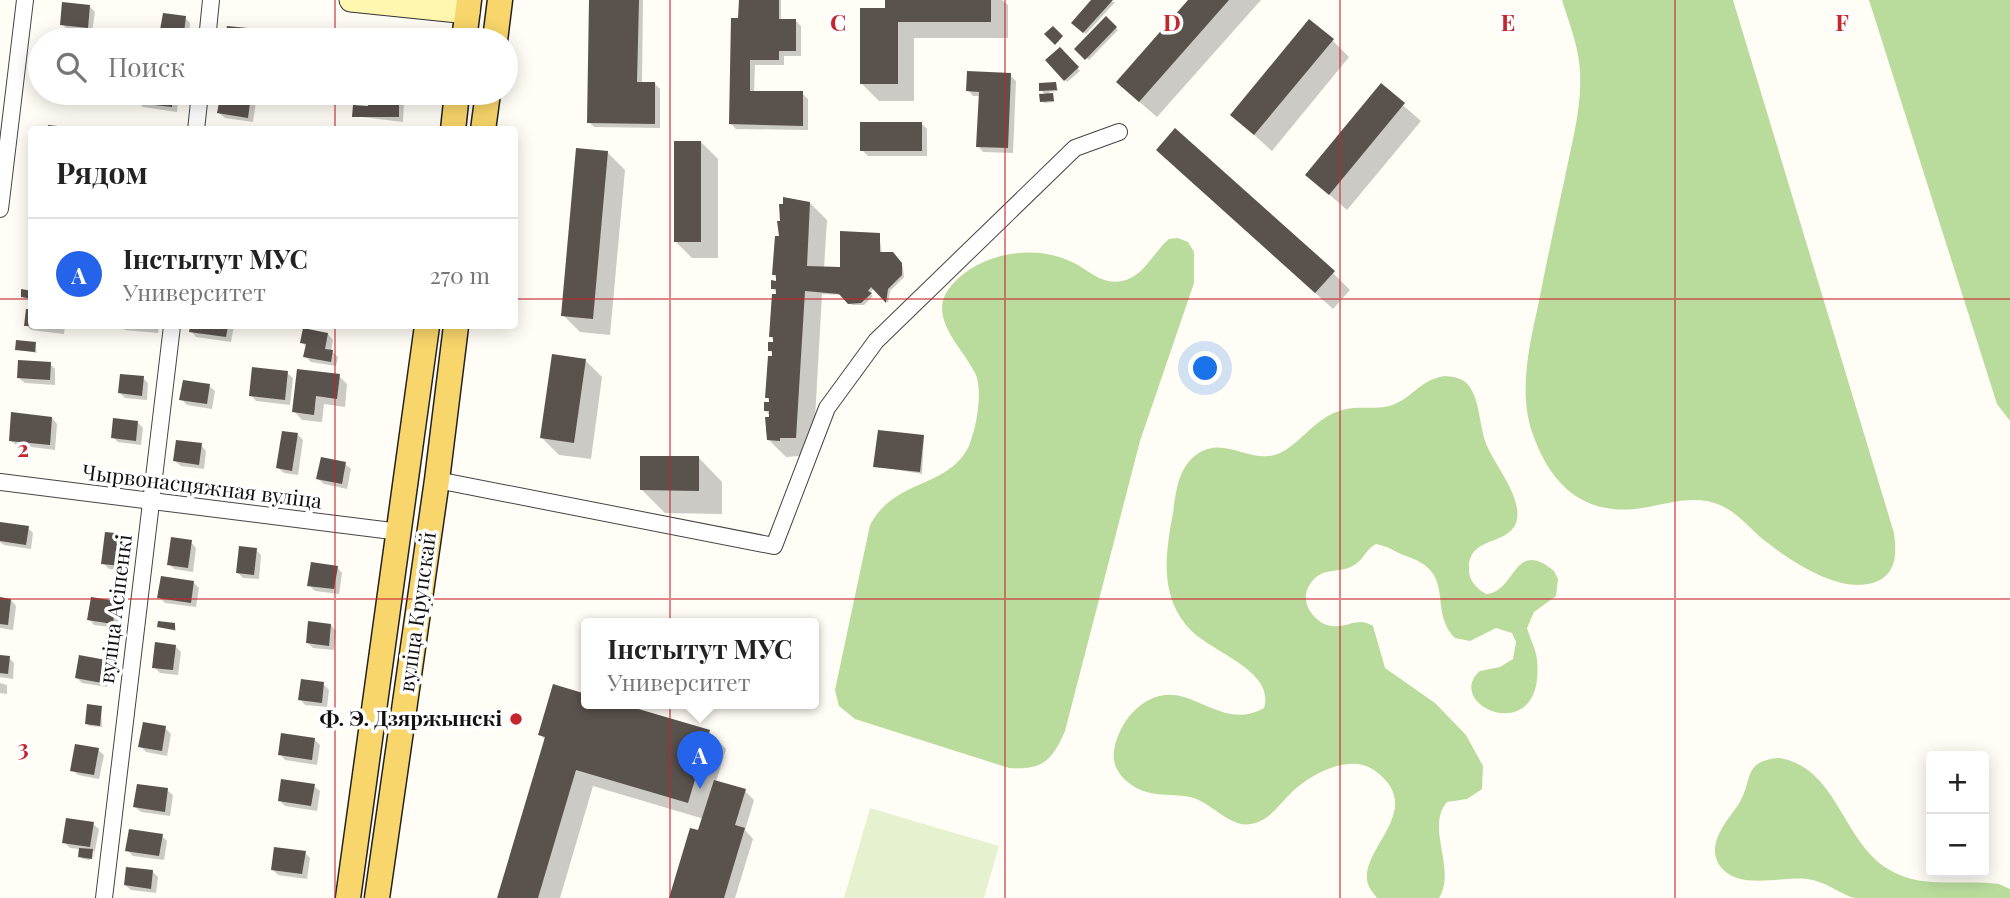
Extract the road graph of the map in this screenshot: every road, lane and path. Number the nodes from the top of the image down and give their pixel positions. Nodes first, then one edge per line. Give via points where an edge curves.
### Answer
1 (25, 0) edge
2 (211, 0) edge
3 (351, 0) edge
4 (500, 0) edge
5 (469, 6) edge
6 (208, 28) edge
7 (466, 28) edge
8 (496, 28) edge
9 (199, 105) edge
10 (456, 105) edge
11 (486, 105) edge
12 (196, 126) edge
13 (453, 126) edge
14 (484, 126) edge
15 (1119, 132) dead end
16 (0, 209) edge
17 (172, 329) edge
18 (427, 329) edge
19 (456, 329) edge
20 (437, 480) junction
21 (0, 482) edge
22 (150, 500) junction
23 (400, 532) junction
24 (104, 898) edge
25 (348, 898) edge
26 (377, 898) edge

1 - 16 street
2 - 6 street
3 - 5 street
4 - 8 main road
5 - 7 main road
9 - 12 street
10 - 13 main road
11 - 14 main road
15 - 20 street via 1075,148 876,341 827,408 774,546
17 - 22 street, вуліца Асіпенкі
18 - 23 main road, вуліца Крупскай
19 - 20 main road, вуліца Крупскай
20 - 26 main road, вуліца Крупскай
21 - 22 street, Чырвонасцяжная вуліца
22 - 23 street, Чырвонасцяжная вуліца
22 - 24 street, вуліца Асіпенкі
23 - 25 main road, вуліца Крупскай

